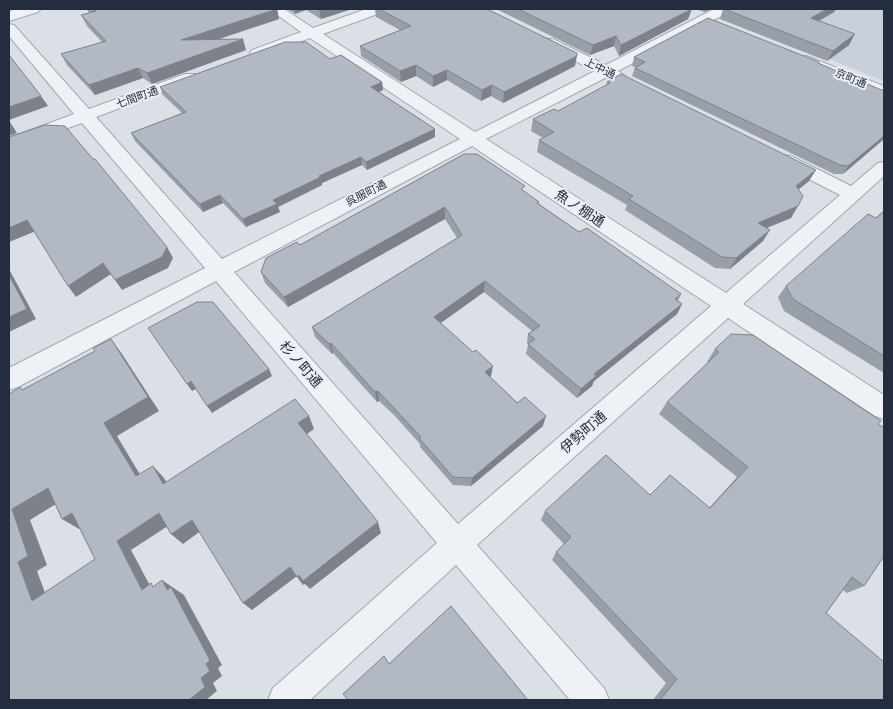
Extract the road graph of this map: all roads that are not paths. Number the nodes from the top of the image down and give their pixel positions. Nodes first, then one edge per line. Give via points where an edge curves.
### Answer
1 (33, 9) edge
2 (275, 9) edge
3 (378, 9) edge
4 (685, 11) edge
5 (9, 16) edge
6 (723, 17) edge
7 (704, 19) junction
8 (9, 28) edge
9 (312, 33) junction
10 (535, 35) edge
11 (794, 55) edge
12 (247, 57) edge
13 (607, 71) junction
14 (205, 72) edge
15 (633, 84) edge
16 (884, 91) edge
17 (85, 116) junction
18 (473, 138) junction
19 (9, 144) edge
20 (774, 155) edge
21 (884, 167) edge
22 (852, 194) junction
23 (219, 269) junction
24 (727, 304) junction
25 (9, 380) edge
26 (884, 408) edge
27 (457, 544) junction
28 (285, 700) edge
29 (592, 700) edge

1 - 5 street
2 - 9 street, 魚ノ棚通
3 - 9 street
4 - 7 street
6 - 7 street, 呉服町通
7 - 13 street, 呉服町通
8 - 17 street, 杉ノ町通
9 - 12 street
9 - 18 street, 魚ノ棚通
10 - 13 street, 上中通
11 - 16 street, 京町通
13 - 15 street, 上中通
13 - 18 street, 呉服町通
14 - 17 street, 七間町通
17 - 19 street, 七間町通
17 - 23 street, 杉ノ町通
18 - 23 street, 呉服町通
18 - 24 street, 魚ノ棚通
20 - 22 street
21 - 22 street, 伊勢町通
22 - 24 street, 伊勢町通
23 - 25 street, 呉服町通
23 - 27 street, 杉ノ町通
24 - 26 street, 魚ノ棚通
24 - 27 street, 伊勢町通
27 - 28 street, 伊勢町通
27 - 29 street, 杉ノ町通

